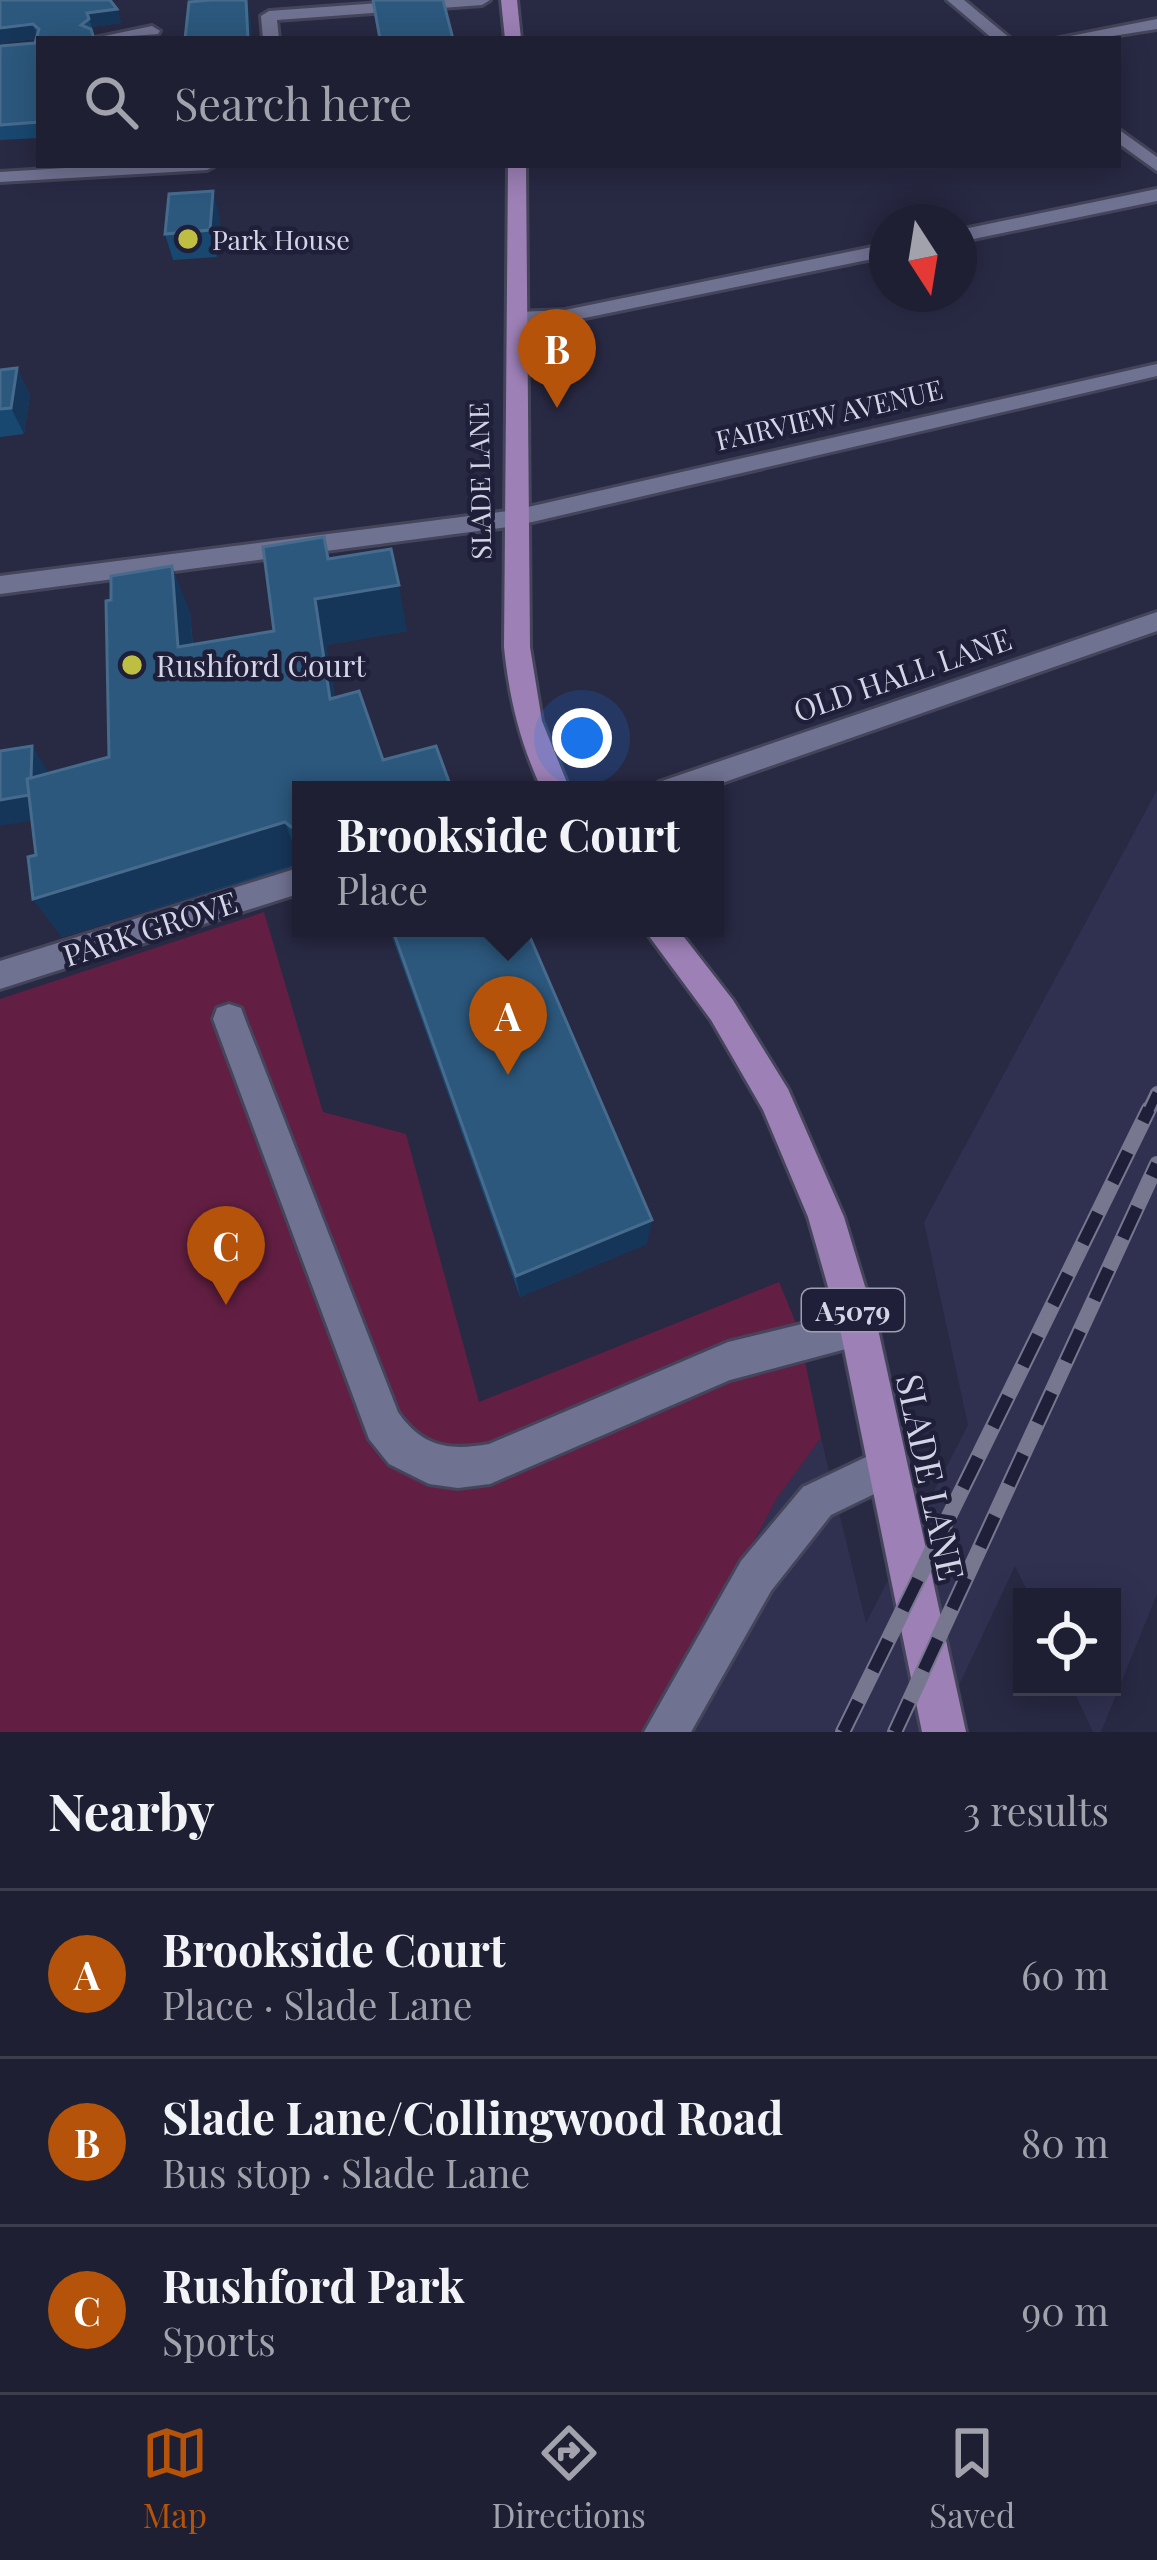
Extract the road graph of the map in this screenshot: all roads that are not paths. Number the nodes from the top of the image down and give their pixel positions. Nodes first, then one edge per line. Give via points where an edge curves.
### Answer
1 (482, 0) edge
2 (509, 0) edge
3 (955, 0) edge
4 (1157, 23) edge
5 (152, 29) edge
6 (114, 36) edge
7 (271, 36) edge
8 (513, 36) edge
9 (1000, 36) edge
10 (1081, 36) edge
11 (1121, 136) edge
12 (1157, 166) edge
13 (122, 168) edge
14 (518, 168) edge
15 (0, 177) edge
16 (1157, 195) edge
17 (977, 232) edge
18 (869, 254) edge
19 (518, 318) junction
20 (1157, 370) edge
21 (515, 518) junction
22 (0, 585) edge
23 (1157, 621) edge
24 (551, 781) edge
25 (695, 781) edge
26 (292, 883) edge
27 (666, 937) edge
28 (0, 975) edge
29 (229, 1019) dead end
30 (859, 1329) junction
31 (885, 1468) junction
32 (666, 1732) edge
33 (944, 1732) edge

1 - 7 street via 356,17 269,16
2 - 8 main road
3 - 9 street
4 - 10 street
5 - 6 street
11 - 12 street
13 - 15 street
14 - 19 main road, SLADE LANE
16 - 17 street
18 - 19 street via 565,316
19 - 21 main road, SLADE LANE
20 - 21 street, FAIRVIEW AVENUE
21 - 22 street, FAIRVIEW AVENUE
21 - 24 main road, SLADE LANE via 524,708
23 - 25 street, OLD HALL LANE
26 - 28 street, PARK GROVE
27 - 30 main road, SLADE LANE / A5079 via 776,1100 826,1217
29 - 30 street via 383,1425 406,1455 459,1472 490,1464 728,1361
30 - 31 main road, SLADE LANE / A5079
31 - 32 street via 817,1501 756,1576
31 - 33 main road, SLADE LANE / A5079

